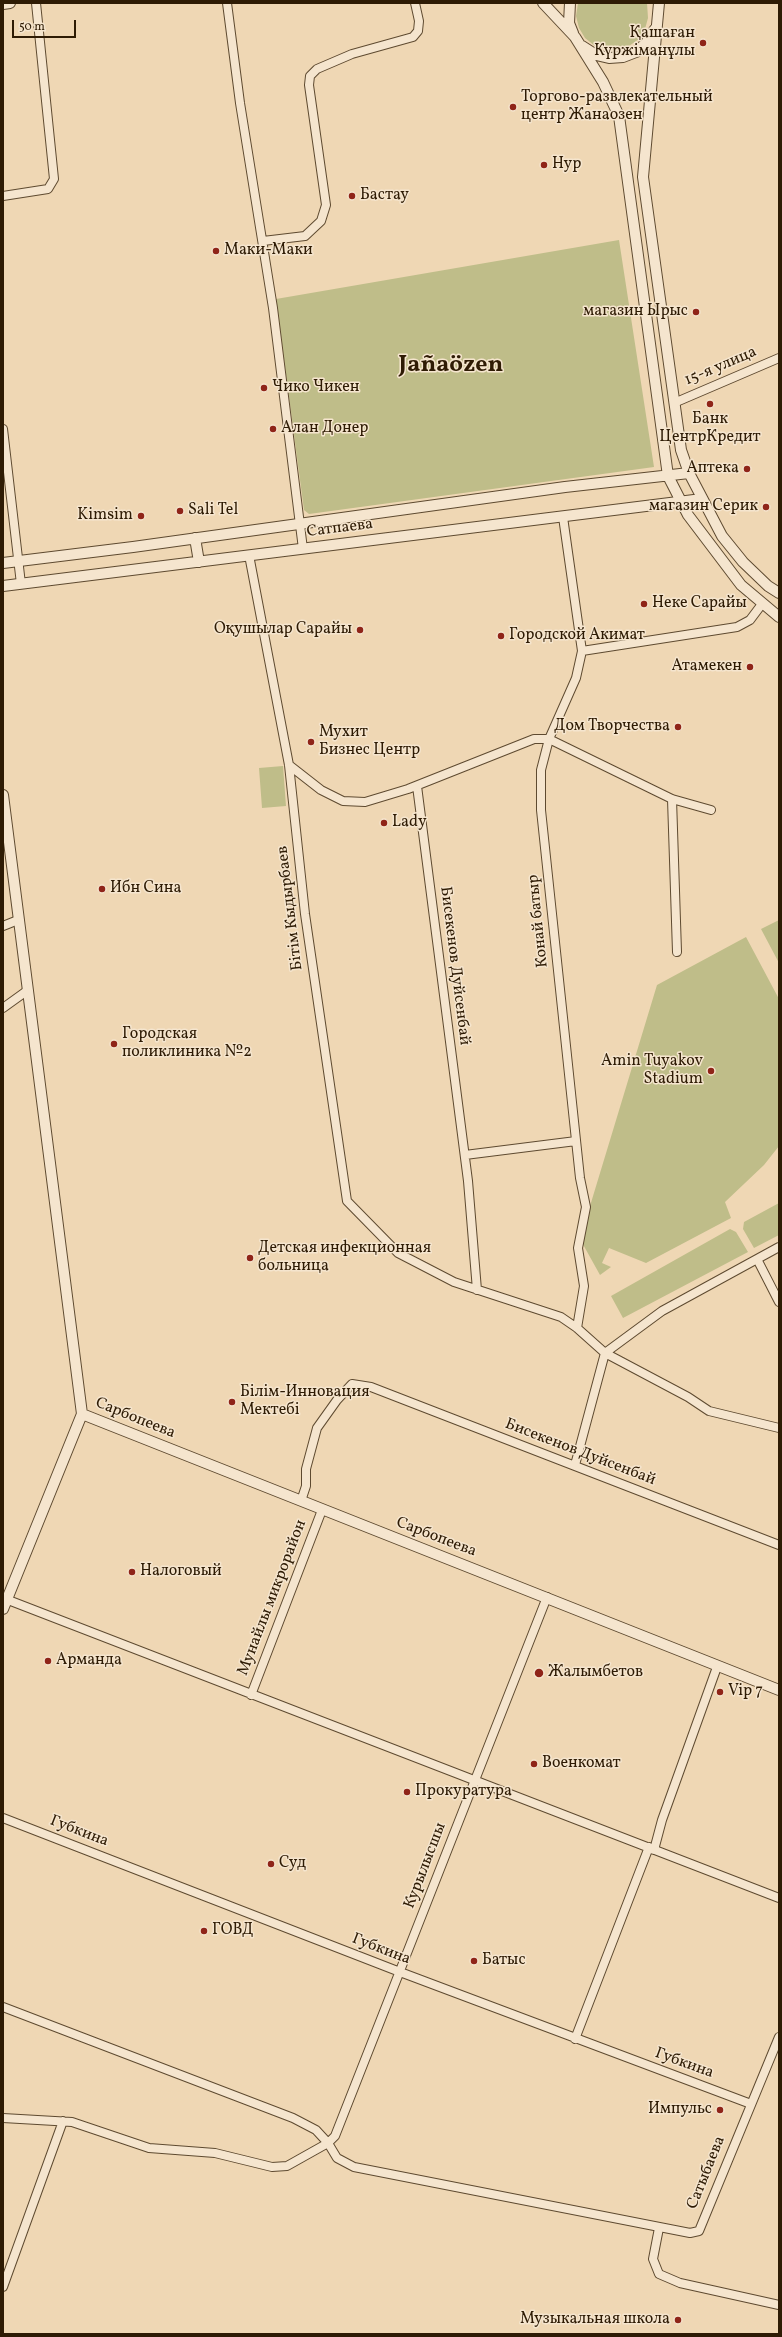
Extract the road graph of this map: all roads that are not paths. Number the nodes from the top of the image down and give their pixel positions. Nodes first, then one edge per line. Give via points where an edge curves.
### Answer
1 (36, 3) edge
2 (227, 3) edge
3 (415, 3) edge
4 (544, 3) edge
5 (570, 3) edge
6 (658, 3) edge
7 (657, 18) junction
8 (575, 37) junction
9 (3, 196) edge
10 (263, 241) junction
11 (779, 358) edge
12 (674, 403) junction
13 (3, 429) edge
14 (689, 473) junction
15 (668, 476) junction
16 (702, 499) junction
17 (680, 502) junction
18 (563, 517) junction
19 (299, 523) junction
20 (195, 538) junction
21 (302, 548) junction
22 (249, 555) junction
23 (18, 561) junction
24 (199, 562) junction
25 (3, 563) edge
26 (21, 584) junction
27 (3, 586) edge
28 (779, 593) edge
29 (762, 604) junction
30 (779, 617) edge
31 (582, 651) junction
32 (549, 739) junction
33 (289, 765) junction
34 (417, 786) junction
35 (3, 795) edge
36 (672, 799) junction
37 (711, 810) dead end
38 (18, 920) junction
39 (3, 926) edge
40 (677, 952) dead end
41 (28, 990) junction
42 (3, 1008) edge
43 (576, 1141) junction
44 (465, 1155) junction
45 (779, 1247) edge
46 (757, 1259) junction
47 (477, 1290) junction
48 (779, 1302) edge
49 (577, 1328) junction
50 (605, 1353) junction
51 (82, 1414) junction
52 (779, 1428) edge
53 (575, 1465) junction
54 (301, 1501) junction
55 (322, 1510) junction
56 (779, 1545) edge
57 (547, 1596) junction
58 (4, 1602) edge
59 (717, 1666) junction
60 (779, 1690) edge
61 (251, 1696) junction
62 (474, 1780) junction
63 (3, 1818) edge
64 (651, 1849) junction
65 (779, 1898) edge
66 (400, 1972) junction
67 (3, 2008) edge
68 (779, 2037) edge
69 (575, 2039) junction
70 (751, 2104) junction
71 (3, 2118) edge
72 (63, 2121) junction
73 (328, 2143) junction
74 (659, 2228) junction
75 (3, 2288) edge
76 (779, 2305) edge

1 - 9 street via 54,179 48,190
2 - 10 street via 240,103
3 - 10 street via 419,21 418,31 413,37 352,54 322,66 310,76 308,85 326,205 321,221 305,236
4 - 8 street
5 - 8 street via 569,23
6 - 7 street
7 - 8 street via 654,32 646,43 636,52 623,57 609,58 596,55 584,48
7 - 12 street via 643,177
8 - 15 street via 603,82 619,116
10 - 19 street
11 - 12 street, 15-я улица
12 - 14 street via 682,450
13 - 23 street
14 - 15 street, Сатпаева
14 - 16 street
15 - 17 street
15 - 19 street, Сатпаева via 565,487
16 - 17 street, Сатпаева
16 - 28 street via 722,536 768,586
17 - 18 street, Сатпаева
17 - 29 street via 741,586
18 - 21 street, Сатпаева
18 - 31 street, Конай батыр
19 - 20 street, Сатпаева
19 - 21 street
20 - 23 street, Сатпаева
20 - 24 street
21 - 22 street, Сатпаева
22 - 24 street, Сатпаева
22 - 33 street, Бiтiм Кыдырбаев
23 - 25 street, Сатпаева
23 - 26 street
24 - 26 street, Сатпаева
26 - 27 street, Сатпаева
29 - 30 street
29 - 31 street via 750,620 737,627 604,650
31 - 32 street, Конай батыр via 576,678
32 - 34 street via 534,739
32 - 36 street
32 - 43 street, Конай батыр via 541,770 541,810
33 - 34 street via 321,790 343,801 365,802
33 - 47 street, Бiтiм Кыдырбаев via 305,914 347,1201 398,1253 454,1282
34 - 44 street, Бисекенов Дуйсенбай
35 - 38 street
36 - 37 street
36 - 40 street
38 - 39 street
38 - 41 street
41 - 42 street
41 - 51 street
43 - 44 street
43 - 49 street, Конай батыр via 586,1207 578,1248 584,1286
44 - 47 street, Бисекенов Дуйсенбай
45 - 46 street
46 - 48 street
46 - 50 street via 662,1311
47 - 49 street, Бiтiм Кыдырбаев via 562,1317
49 - 50 street, Бiтiм Кыдырбаев
50 - 52 street, Бiтiм Кыдырбаев via 709,1411
50 - 53 street
51 - 54 street, Сарбопеева
51 - 58 street
53 - 54 street, Бисекенов Дуйсенбай via 371,1387 352,1384 317,1428
53 - 56 street, Бисекенов Дуйсенбай
54 - 55 street, Сарбопеева
55 - 57 street, Сарбопеева
55 - 61 street, Мунайлы микрорайон
57 - 59 street, Сарбопеева
57 - 62 street, Курылысшы
58 - 61 street
59 - 60 street, Сарбопеева
59 - 64 street
61 - 62 street
62 - 64 street
62 - 66 street, Курылысшы
63 - 66 street, Губкина
64 - 65 street
64 - 69 street
66 - 69 street, Губкина
66 - 73 street, Курылысшы via 335,2136
67 - 73 street via 293,2118 316,2130
68 - 70 street, Сатыбаева
69 - 70 street, Губкина
70 - 74 street, Сатыбаева via 699,2230 690,2233
71 - 72 street
72 - 73 street via 149,2148 215,2153 272,2167 287,2166
72 - 75 street
73 - 74 street via 337,2158 354,2167
74 - 76 street via 653,2259 659,2274 680,2283

